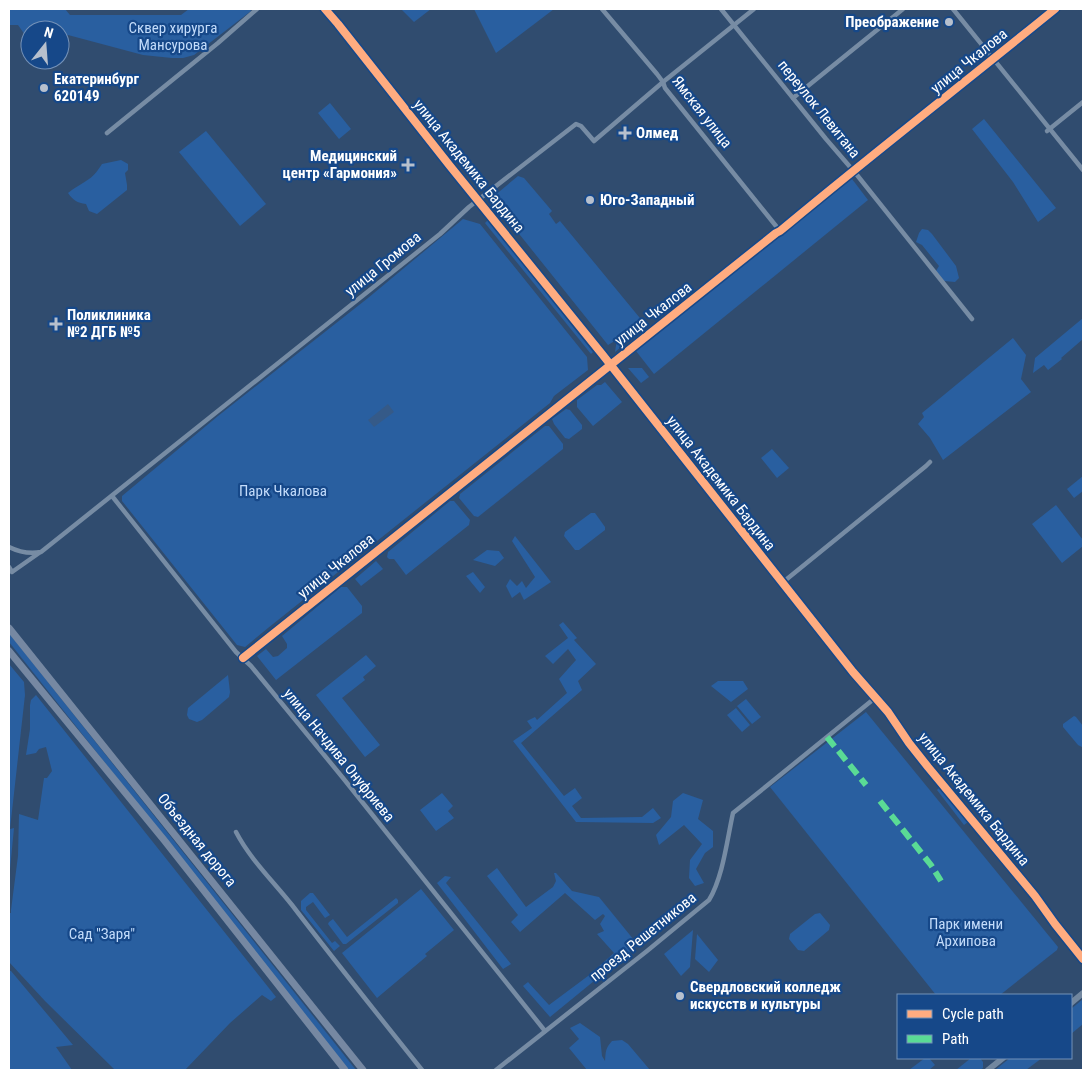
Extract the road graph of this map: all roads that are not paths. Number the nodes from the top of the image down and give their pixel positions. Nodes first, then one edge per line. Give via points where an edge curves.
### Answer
1 (257, 9) edge
2 (325, 9) edge
3 (330, 9) edge
4 (602, 9) edge
5 (722, 9) edge
6 (754, 9) edge
7 (904, 9) edge
8 (953, 9) edge
9 (1056, 9) edge
10 (338, 24) junction
11 (734, 24) junction
12 (993, 59) junction
13 (663, 82) junction
14 (793, 98) junction
15 (1083, 102) edge
16 (1049, 130) junction
17 (107, 133) dead end
18 (853, 170) junction
19 (1083, 170) edge
20 (478, 200) junction
21 (780, 231) junction
22 (972, 319) dead end
23 (611, 365) junction
24 (930, 462) dead end
25 (112, 496) junction
26 (9, 547) edge
27 (41, 552) junction
28 (9, 567) edge
29 (782, 583) junction
30 (9, 628) edge
31 (9, 651) edge
32 (243, 658) junction
33 (875, 698) junction
34 (236, 832) dead end
35 (1083, 959) edge
36 (1083, 992) edge
37 (1072, 1002) edge
38 (545, 1031) junction
39 (1002, 1059) edge
40 (346, 1070) edge
41 (363, 1070) edge
42 (422, 1070) edge
43 (496, 1070) edge
44 (988, 1070) edge

1 - 17 street
2 - 10 street, улица Академика Бардина
3 - 10 street, улица Академика Бардина
4 - 13 street, Ямская улица
5 - 11 street, переулок Левитана
6 - 11 street, улица Громова
7 - 14 street
8 - 12 street
9 - 12 street, улица Чкалова
10 - 20 street, улица Академика Бардина
11 - 13 street, улица Громова
11 - 14 street, переулок Левитана
12 - 16 street
12 - 18 street, улица Чкалова
13 - 20 street, улица Громова via 594,141 576,124
13 - 21 street, Ямская улица
14 - 18 street, переулок Левитана
15 - 16 street
16 - 19 street
18 - 21 street, улица Чкалова
18 - 22 street, переулок Левитана
20 - 23 street, улица Академика Бардина
20 - 25 street, улица Громова via 440,234
21 - 23 street, улица Чкалова
23 - 29 street, улица Академика Бардина
23 - 32 street, улица Чкалова
24 - 29 street
25 - 27 street, улица Громова
25 - 32 street, улица Начдива Онуфриева
26 - 27 street via 30,553
27 - 28 street, улица Громова via 12,572
29 - 33 street, улица Академика Бардина
30 - 41 main road, Объездная дорога
31 - 40 main road, Объездная дорога
32 - 38 street, улица Начдива Онуфриева
33 - 35 street, улица Академика Бардина
33 - 38 street, проезд Решетникова via 733,812 718,879 709,900
34 - 42 street via 262,870
36 - 37 street
38 - 43 street, проезд Решетникова
39 - 44 street

